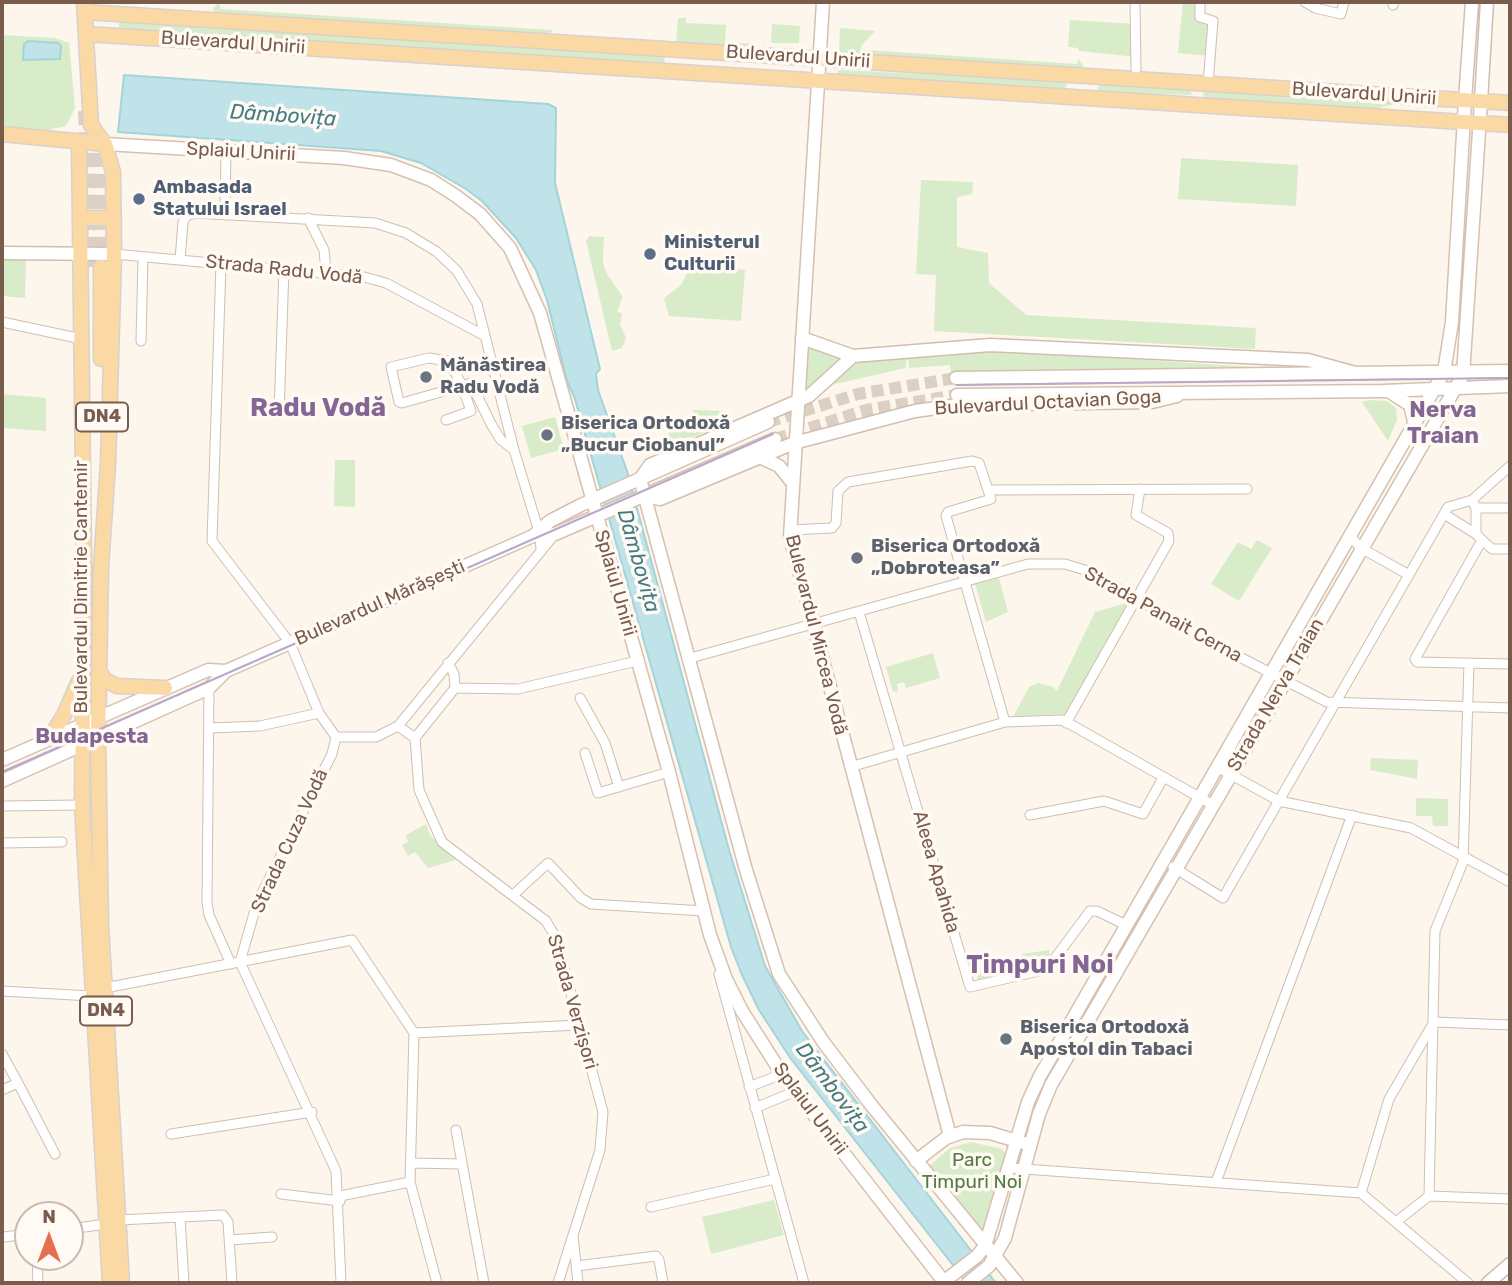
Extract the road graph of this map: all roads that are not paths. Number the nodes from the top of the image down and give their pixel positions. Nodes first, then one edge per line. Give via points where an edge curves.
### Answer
1 (823, 2) edge
2 (1135, 2) edge
3 (1200, 2) edge
4 (1305, 2) edge
5 (1344, 2) edge
6 (1472, 2) edge
7 (1488, 2) edge
8 (85, 7) edge
9 (86, 34) junction
10 (819, 59) junction
11 (1136, 69) dead end
12 (1087, 76) junction
13 (818, 78) junction
14 (1203, 83) junction
15 (1086, 96) junction
16 (1465, 100) junction
17 (1481, 101) junction
18 (1510, 103) edge
19 (1197, 104) junction
20 (1464, 122) junction
21 (1480, 123) junction
22 (91, 125) junction
23 (1510, 125) edge
24 (2, 134) edge
25 (79, 141) junction
26 (105, 144) junction
27 (226, 150) junction
28 (225, 215) junction
29 (81, 218) junction
30 (114, 218) junction
31 (308, 218) junction
32 (2, 253) edge
33 (81, 254) junction
34 (114, 254) junction
35 (143, 257) junction
36 (180, 260) junction
37 (221, 263) junction
38 (284, 268) junction
39 (326, 272) junction
40 (2, 322) edge
41 (485, 336) junction
42 (802, 338) junction
43 (82, 339) junction
44 (141, 341) dead end
45 (853, 356) junction
46 (1510, 371) edge
47 (1444, 372) junction
48 (1465, 372) junction
49 (1355, 373) junction
50 (956, 379) tunnel mouth
51 (462, 386) junction
52 (1510, 386) edge
53 (1457, 388) junction
54 (1434, 389) junction
55 (1383, 391) junction
56 (1191, 392) junction
57 (957, 395) tunnel mouth
58 (797, 401) junction
59 (279, 414) dead end
60 (446, 420) dead end
61 (1414, 421) junction
62 (768, 422) tunnel mouth
63 (775, 439) tunnel mouth
64 (794, 443) junction
65 (514, 450) junction
66 (762, 458) junction
67 (1510, 466) edge
68 (636, 481) junction
69 (791, 481) junction
70 (1140, 489) junction
71 (1247, 489) dead end
72 (989, 490) junction
73 (640, 498) junction
74 (596, 499) junction
75 (660, 499) junction
76 (1474, 504) junction
77 (1510, 508) edge
78 (1444, 514) junction
79 (600, 515) junction
80 (650, 518) junction
81 (789, 530) junction
82 (537, 534) junction
83 (555, 534) junction
84 (1349, 535) junction
85 (1479, 537) junction
86 (1361, 548) junction
87 (1510, 549) edge
88 (541, 550) junction
89 (84, 566) junction
90 (101, 567) junction
91 (1409, 575) junction
92 (965, 583) junction
93 (1137, 600) junction
94 (859, 612) junction
95 (811, 625) junction
96 (290, 643) junction
97 (687, 659) junction
98 (637, 661) junction
99 (448, 663) junction
100 (1469, 663) junction
101 (1510, 664) edge
102 (84, 670) junction
103 (99, 671) junction
104 (226, 671) junction
105 (1271, 674) junction
106 (1284, 681) junction
107 (165, 688) junction
108 (209, 688) junction
109 (454, 688) junction
110 (580, 698) dead end
111 (1335, 704) junction
112 (1468, 706) junction
113 (1510, 708) edge
114 (319, 713) junction
115 (98, 718) junction
116 (1005, 722) junction
117 (1066, 723) junction
118 (81, 725) junction
119 (398, 726) junction
120 (210, 728) junction
121 (336, 737) junction
122 (98, 738) junction
123 (415, 738) junction
124 (49, 739) junction
125 (81, 746) junction
126 (585, 753) dead end
127 (901, 753) junction
128 (2, 760) edge
129 (850, 767) junction
130 (1217, 767) junction
131 (669, 772) junction
132 (1231, 774) junction
133 (1163, 778) junction
134 (2, 781) edge
135 (619, 787) junction
136 (1199, 798) junction
137 (1279, 801) junction
138 (82, 805) junction
139 (1213, 805) junction
140 (2, 806) edge
141 (1030, 815) dead end
142 (1352, 815) junction
143 (2, 842) edge
144 (62, 842) dead end
145 (1463, 856) junction
146 (1163, 861) junction
147 (1175, 869) junction
148 (1510, 882) edge
149 (513, 895) junction
150 (704, 911) junction
151 (1126, 925) junction
152 (710, 935) junction
153 (235, 963) junction
154 (105, 988) junction
155 (2, 991) edge
156 (91, 996) junction
157 (1434, 1022) junction
158 (579, 1025) junction
159 (1510, 1025) edge
160 (414, 1033) junction
161 (2, 1054) edge
162 (782, 1074) junction
163 (18, 1083) junction
164 (749, 1087) junction
165 (2, 1090) edge
166 (796, 1091) junction
167 (755, 1108) junction
168 (312, 1112) junction
169 (456, 1130) dead end
170 (171, 1134) dead end
171 (950, 1136) junction
172 (1017, 1141) junction
173 (1031, 1146) junction
174 (55, 1154) dead end
175 (916, 1161) junction
176 (411, 1163) junction
177 (462, 1164) junction
178 (1010, 1168) junction
179 (1025, 1171) junction
180 (775, 1179) junction
181 (410, 1182) junction
182 (1216, 1182) junction
183 (1361, 1193) junction
184 (281, 1194) dead end
185 (1429, 1196) junction
186 (340, 1199) junction
187 (1510, 1199) edge
188 (651, 1208) dead end
189 (180, 1217) junction
190 (1397, 1221) junction
191 (112, 1222) junction
192 (84, 1227) edge
193 (573, 1235) junction
194 (14, 1236) edge
195 (4, 1237) dead end
196 (272, 1237) dead end
197 (229, 1240) junction
198 (981, 1251) junction
199 (995, 1257) junction
200 (1510, 1264) edge
201 (577, 1266) junction
202 (947, 1281) edge
203 (110, 1283) edge
204 (122, 1283) edge
205 (184, 1283) edge
206 (232, 1283) edge
207 (341, 1283) edge
208 (437, 1283) edge
209 (484, 1283) edge
210 (558, 1283) edge
211 (578, 1283) edge
212 (663, 1283) edge
213 (803, 1283) edge
214 (968, 1283) edge
215 (1017, 1283) edge
216 (1468, 1283) edge
217 (1488, 1283) edge

1 - 10 main road
2 - 11 street
3 - 14 street via 1200,16 1213,21
4 - 5 street via 1341,14
6 - 16 main road, Strada Nerva Traian
7 - 17 main road, Strada Nerva Traian
8 - 9 main road
8 - 10 main road, Bulevardul Unirii
9 - 13 main road, Bulevardul Unirii
9 - 22 main road
10 - 12 main road, Bulevardul Unirii
10 - 13 main road, Bulevardul Mircea Vodă
12 - 14 main road, Bulevardul Unirii
12 - 15 main road
13 - 15 main road, Bulevardul Unirii
13 - 42 main road, Bulevardul Mircea Vodă
14 - 16 main road, Bulevardul Unirii
14 - 19 main road
15 - 19 main road, Bulevardul Unirii
16 - 17 main road, Bulevardul Unirii
16 - 20 main road, Strada Nerva Traian
17 - 18 main road, Bulevardul Unirii
17 - 21 main road, Strada Nerva Traian
19 - 20 main road, Bulevardul Unirii
20 - 21 main road, Bulevardul Unirii
20 - 47 main road, Strada Nerva Traian via 1452,322
21 - 23 main road, Bulevardul Unirii
21 - 48 main road, Strada Nerva Traian
22 - 25 main road
22 - 26 main road
24 - 25 main road
25 - 26 main road
25 - 29 main road, Bulevardul Dimitrie Cantemir
26 - 27 main road, Splaiul Unirii
26 - 30 main road, Bulevardul Dimitrie Cantemir via 113,172
27 - 28 street
27 - 74 main road, Splaiul Unirii via 391,165 430,180 480,214 510,248 533,292
28 - 31 street
28 - 36 street via 186,216
29 - 30 main road
29 - 33 main road, Bulevardul Dimitrie Cantemir
30 - 34 main road, Bulevardul Dimitrie Cantemir
31 - 39 street via 324,250
31 - 41 street via 375,223 423,242 468,286
32 - 33 main road
33 - 34 main road
33 - 43 main road, Bulevardul Dimitrie Cantemir
34 - 35 street, Strada Radu Vodă
34 - 90 main road, Bulevardul Dimitrie Cantemir
35 - 36 street, Strada Radu Vodă
35 - 44 street
36 - 37 street, Strada Radu Vodă
37 - 38 street, Strada Radu Vodă
37 - 96 street via 212,541
38 - 39 street, Strada Radu Vodă
38 - 59 street
39 - 41 street, Strada Radu Vodă via 379,280
40 - 43 street
41 - 65 street
42 - 45 main road
42 - 58 main road, Bulevardul Mircea Vodă
43 - 89 main road, Bulevardul Dimitrie Cantemir
45 - 49 main road via 990,345 1308,360
45 - 58 main road via 809,396
46 - 48 main road
47 - 48 main road
47 - 49 main road
47 - 54 main road, Strada Nerva Traian
48 - 53 main road, Strada Nerva Traian
49 - 50 main road
51 - 51 street via 443,358 391,368 399,402
51 - 60 street via 471,411
51 - 65 street via 471,383 501,440
52 - 53 main road, Bulevardul Octavian Goga
53 - 54 main road, Bulevardul Octavian Goga
53 - 86 main road, Strada Nerva Traian
54 - 55 main road, Bulevardul Octavian Goga
54 - 61 main road, Strada Nerva Traian
55 - 56 main road, Bulevardul Octavian Goga
55 - 61 main road via 1406,400
56 - 57 main road
56 - 64 main road, Bulevardul Octavian Goga via 1152,402 958,405 864,422
58 - 64 main road, Bulevardul Mircea Vodă
58 - 68 main road via 650,465
61 - 84 main road, Strada Nerva Traian
62 - 68 main road
63 - 73 main road, Bulevardul Mărășești
64 - 66 main road, Bulevardul Octavian Goga
64 - 69 main road, Bulevardul Mircea Vodă
65 - 82 street
66 - 69 main road via 779,466
66 - 75 main road, Bulevardul Octavian Goga
67 - 76 street
68 - 73 main road
68 - 74 main road, Bulevardul Mărășești
69 - 81 main road, Bulevardul Mircea Vodă
70 - 71 street
70 - 72 street
70 - 93 street via 1136,515 1170,538
72 - 81 street via 979,464 972,461 848,482 838,491 834,527
72 - 92 street via 991,499 946,513
73 - 75 main road
73 - 79 main road, Bulevardul Mărășești
73 - 80 main road
74 - 79 main road, Splaiul Unirii
74 - 82 main road, Bulevardul Mărășești via 550,521
75 - 80 main road
76 - 77 street
76 - 78 street via 1448,507
76 - 85 street
78 - 85 street
78 - 91 street
79 - 83 main road, Bulevardul Mărășești
79 - 98 main road, Splaiul Unirii
80 - 97 main road
81 - 95 main road, Bulevardul Mircea Vodă
82 - 83 main road, Bulevardul Mărășești
82 - 88 street
82 - 96 main road, Bulevardul Mărășești
83 - 88 street
84 - 86 street
84 - 105 main road, Strada Nerva Traian
85 - 87 street via 1492,549
85 - 100 street via 1415,659
86 - 91 street
86 - 106 main road, Strada Nerva Traian
88 - 99 street
89 - 90 main road, DN4 via 96,267
89 - 102 main road, Bulevardul Dimitrie Cantemir / DN4
90 - 103 main road, Bulevardul Dimitrie Cantemir / DN4
91 - 111 street
92 - 93 street, Strada Panait Cerna via 1028,564 1065,564
92 - 94 street, Strada Panait Cerna
92 - 116 street
93 - 105 street, Strada Panait Cerna
93 - 117 street
94 - 95 street, Strada Panait Cerna
94 - 127 street, Aleea Apahida
95 - 97 street, Strada Panait Cerna
95 - 129 main road, Bulevardul Mircea Vodă
96 - 104 main road, Bulevardul Mărășești
96 - 114 street
97 - 175 main road via 763,932 779,974 831,1053
98 - 109 street via 518,690
98 - 131 main road, Splaiul Unirii
99 - 109 street
99 - 119 street
100 - 101 street
100 - 112 street
102 - 118 main road, Bulevardul Dimitrie Cantemir / DN4
102 - 124 main road
103 - 107 main road via 117,685
103 - 115 main road, Bulevardul Dimitrie Cantemir / DN4
104 - 107 main road, Bulevardul Mărășești via 208,670
104 - 108 main road, Bulevardul Mărășești
105 - 106 street, Strada Panait Cerna
105 - 130 main road, Strada Nerva Traian
106 - 111 street, Strada Panait Cerna
106 - 132 main road, Strada Nerva Traian
107 - 115 main road, Bulevardul Mărășești
108 - 120 street
108 - 122 main road, Bulevardul Mărășești
109 - 123 street
110 - 135 street via 605,743
111 - 112 street
111 - 137 street
112 - 113 street
112 - 145 street
114 - 120 street via 260,726
114 - 121 street
115 - 118 main road, Bulevardul Mărășești
115 - 122 main road, Bulevardul Dimitrie Cantemir / DN4
116 - 117 street
116 - 127 street
117 - 133 street
118 - 124 main road, Bulevardul Mărășești
118 - 125 main road, Bulevardul Dimitrie Cantemir / DN4
119 - 121 street via 376,737
119 - 123 street
120 - 153 street via 208,908
121 - 153 street, Strada Cuza Vodă via 332,754 257,903
122 - 125 main road, Bulevardul Mărășești
122 - 154 main road, Bulevardul Dimitrie Cantemir / DN4
123 - 149 street, Strada Verzișori via 419,790 439,836
124 - 128 main road, Bulevardul Mărășești
125 - 134 main road, Bulevardul Mărășești
125 - 138 main road, Bulevardul Dimitrie Cantemir / DN4
126 - 135 street via 598,793
127 - 129 street
127 - 151 street, Aleea Apahida via 970,987 1047,969 1090,911
129 - 171 main road, Bulevardul Mircea Vodă
130 - 132 street
130 - 136 main road, Strada Nerva Traian
131 - 135 street
131 - 150 main road, Splaiul Unirii
132 - 137 street
132 - 139 main road, Strada Nerva Traian
133 - 136 street
133 - 141 street via 1143,814 1104,801
136 - 139 street
136 - 146 main road, Strada Nerva Traian
137 - 142 street
137 - 147 street via 1223,898
138 - 140 street
138 - 156 main road, Bulevardul Dimitrie Cantemir / DN4
139 - 147 main road, Strada Nerva Traian
142 - 145 street via 1412,828
142 - 182 street
143 - 144 street
145 - 148 street
145 - 157 street via 1435,931
146 - 147 street
146 - 151 main road, Strada Nerva Traian
147 - 173 main road, Strada Nerva Traian via 1051,1085
149 - 150 street via 548,863 591,904
149 - 158 street, Strada Verzișori via 554,932
150 - 152 main road, Splaiul Unirii
151 - 172 main road, Strada Nerva Traian via 1033,1091
152 - 162 main road, Splaiul Unirii via 733,994
152 - 164 street
153 - 154 street
153 - 160 street via 352,940
153 - 168 street
154 - 191 main road, Bulevardul Dimitrie Cantemir / DN4
155 - 156 street
156 - 191 main road, Bulevardul Dimitrie Cantemir / DN4
157 - 159 street
157 - 183 street via 1389,1099
157 - 185 street
158 - 160 street
158 - 193 street, Strada Verzișori via 603,1123
160 - 176 street
161 - 163 street
162 - 164 street
162 - 166 main road, Splaiul Unirii
163 - 165 street
163 - 174 street
164 - 167 street
166 - 167 street
166 - 202 main road, Splaiul Unirii
167 - 180 street
168 - 170 street
168 - 186 street via 336,1171
169 - 177 street
171 - 172 main road via 980,1131
171 - 175 main road
172 - 173 main road
172 - 178 main road, Strada Nerva Traian
173 - 179 main road, Strada Nerva Traian
175 - 198 main road
176 - 177 street
176 - 181 street
177 - 209 street
178 - 179 street
178 - 198 main road, Strada Nerva Traian
179 - 182 street
179 - 199 main road, Strada Nerva Traian via 1009,1228
180 - 188 street
180 - 213 street
181 - 186 street
181 - 208 street
182 - 183 street
183 - 190 street
184 - 186 street
185 - 187 street
185 - 190 street
186 - 207 street
189 - 191 street
189 - 197 street via 223,1215
189 - 205 street
190 - 216 street
191 - 192 street
191 - 203 main road, Bulevardul Dimitrie Cantemir / DN4
191 - 204 main road, Bulevardul Dimitrie Cantemir / DN4
193 - 201 street, Strada Verzișori
193 - 210 street, Strada Verzișori
194 - 195 street
196 - 197 street
197 - 206 street
198 - 199 main road
198 - 202 main road
199 - 214 main road, Strada Nerva Traian
199 - 215 main road
200 - 217 main road
201 - 211 street, Strada Verzișori
201 - 212 street via 656,1256

